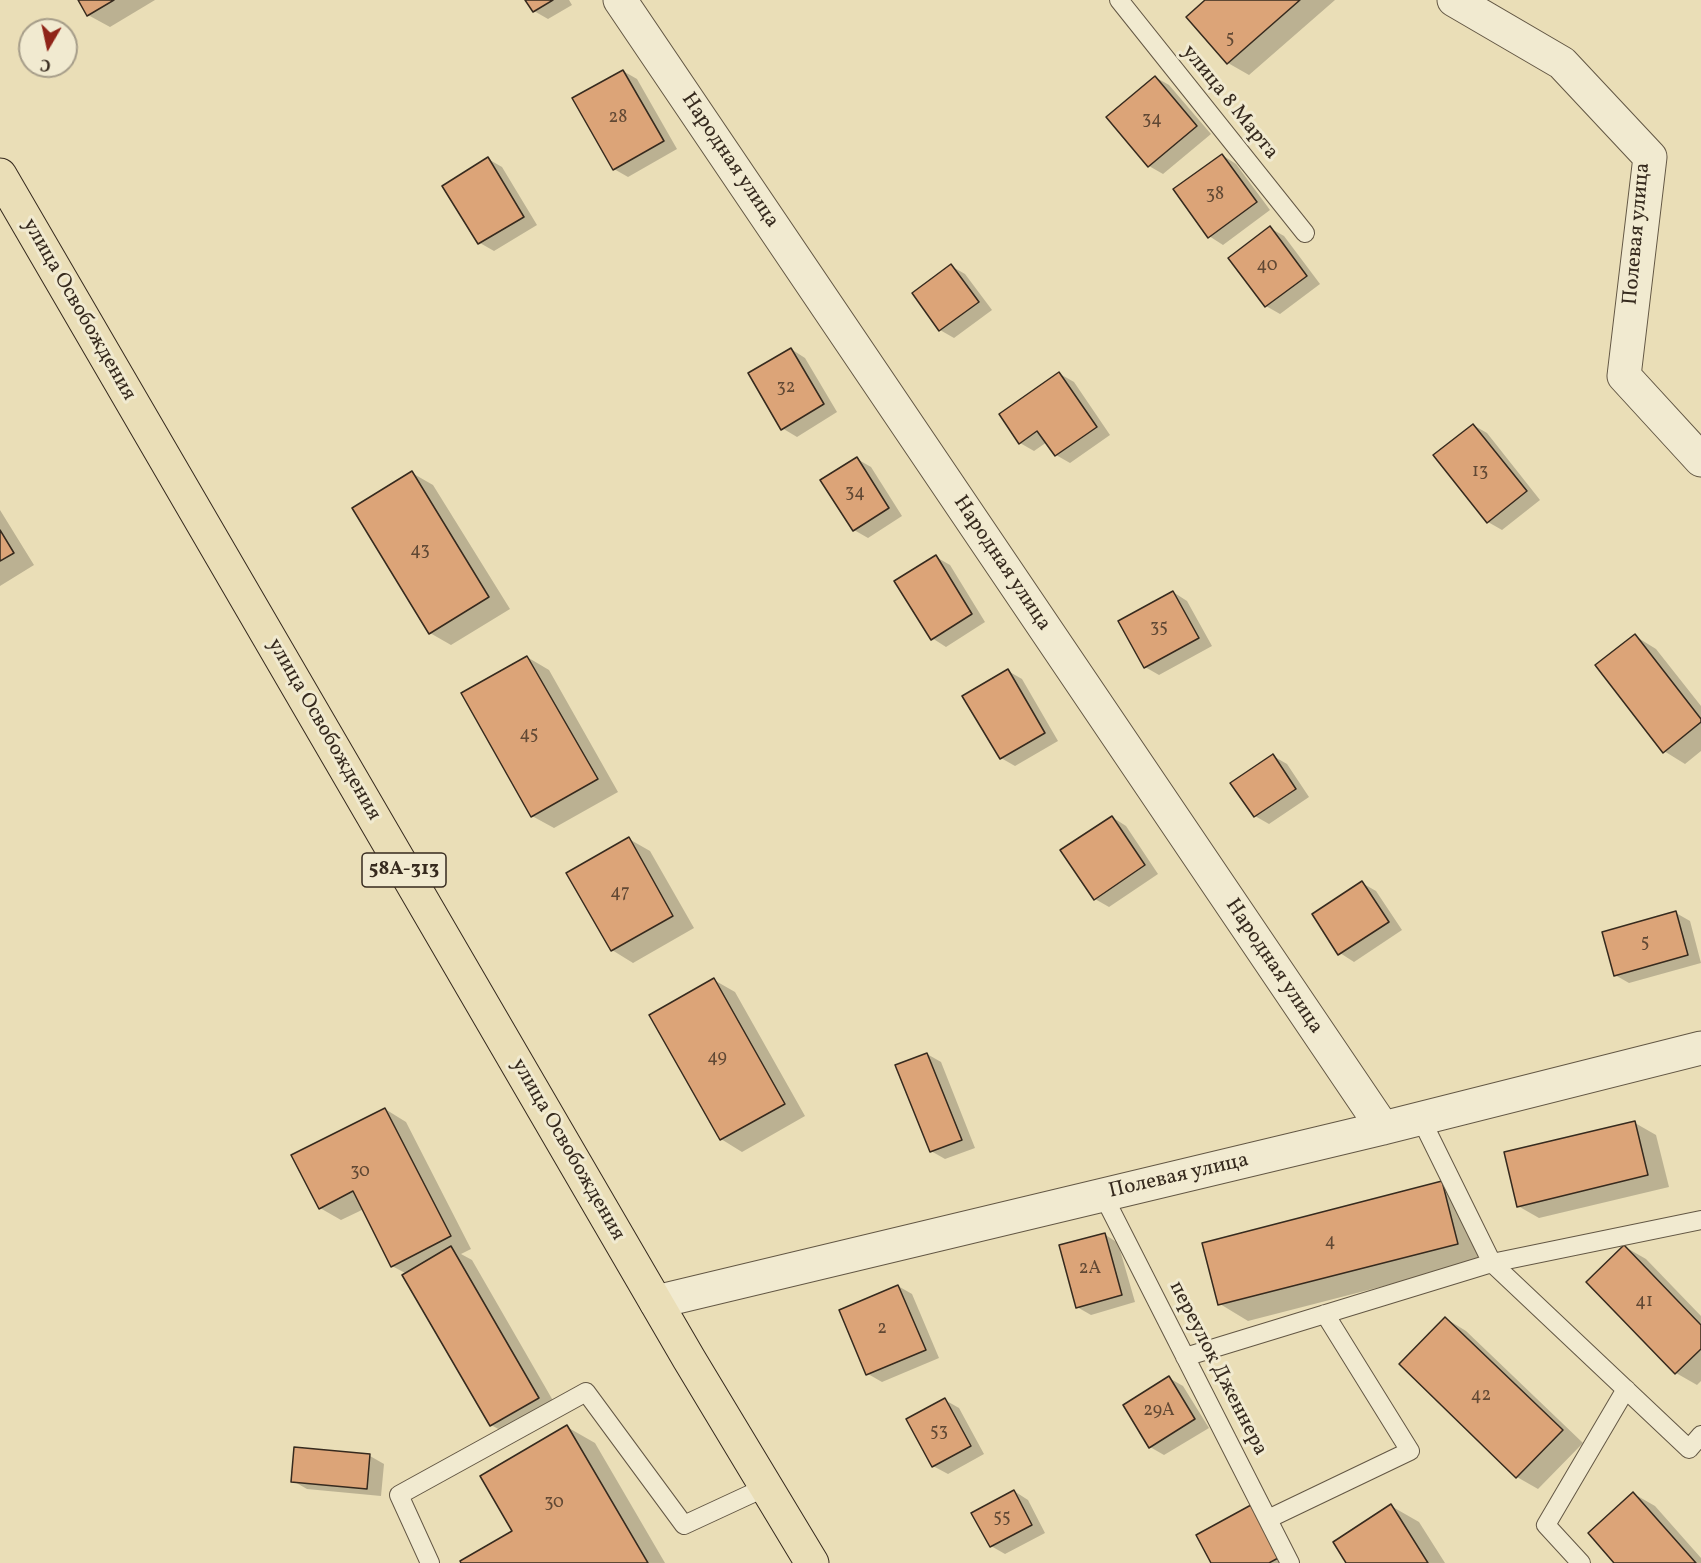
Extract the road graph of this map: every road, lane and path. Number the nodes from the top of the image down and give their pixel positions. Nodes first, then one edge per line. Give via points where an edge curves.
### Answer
1 (620, 0) edge
2 (1119, 0) edge
3 (1454, 0) edge
4 (0, 175) edge
5 (1305, 233) dead end
6 (1701, 460) edge
7 (1701, 1048) edge
8 (1421, 1119) junction
9 (1383, 1128) junction
10 (1103, 1195) junction
11 (1701, 1220) edge
12 (1492, 1263) junction
13 (656, 1302) junction
14 (1325, 1314) junction
15 (1185, 1356) junction
16 (1626, 1389) junction
17 (1697, 1447) edge
18 (766, 1486) junction
19 (1268, 1519) junction
20 (430, 1563) edge
21 (812, 1563) edge
22 (1290, 1563) edge
23 (1581, 1563) edge

1 - 9 street, Народная улица
2 - 5 lane, улица 8 Марта
3 - 6 street, Полевая улица via 1562,63 1650,157 1624,376
4 - 13 main road, улица Освобождения / 58А-313
7 - 8 street, Полевая улица
8 - 9 street, Полевая улица
8 - 12 lane
9 - 10 street, Полевая улица
10 - 13 street, Полевая улица
10 - 15 lane, переулок Дженнера
11 - 12 lane
12 - 14 lane
12 - 16 lane
13 - 18 main road, улица Освобождения / 58А-313
14 - 15 lane
14 - 19 lane via 1410,1451
15 - 19 lane, переулок Дженнера
16 - 17 lane
16 - 23 lane via 1546,1525
18 - 20 lane via 684,1525 586,1392 399,1495
18 - 21 main road, улица Освобождения / 58А-313
19 - 22 lane, переулок Дженнера

